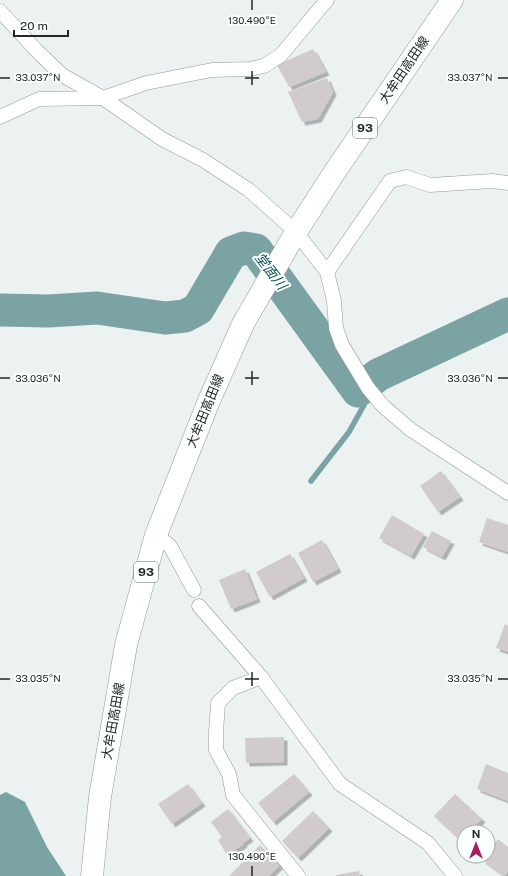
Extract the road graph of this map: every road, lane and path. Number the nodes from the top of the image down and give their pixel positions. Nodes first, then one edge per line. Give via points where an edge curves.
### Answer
1 (328, 0) edge
2 (452, 0) edge
3 (0, 11) edge
4 (103, 98) junction
5 (0, 116) edge
6 (508, 183) edge
7 (296, 232) junction
8 (328, 272) junction
9 (508, 493) edge
10 (156, 535) junction
11 (194, 590) dead end
12 (199, 606) dead end
13 (261, 677) junction
14 (92, 876) edge
15 (298, 876) edge
16 (455, 876) edge

1 - 4 street via 281,55 264,66 204,71 146,83
2 - 7 main road, 大牟田高田線 / 93
3 - 4 street via 62,75
4 - 5 street via 39,99
4 - 7 street via 162,139 203,160 249,190
6 - 8 street via 492,181 430,185 406,178 390,181
7 - 8 street
7 - 10 main road, 大牟田高田線 / 93 via 243,324 208,403
8 - 9 street via 336,328 342,345 368,388 383,406 411,430
10 - 11 street via 170,546
10 - 14 main road, 大牟田高田線 / 93 via 126,645 100,798
12 - 13 street
13 - 15 street via 233,688 218,703 216,750 229,774 233,795
13 - 16 street via 340,784 428,843

